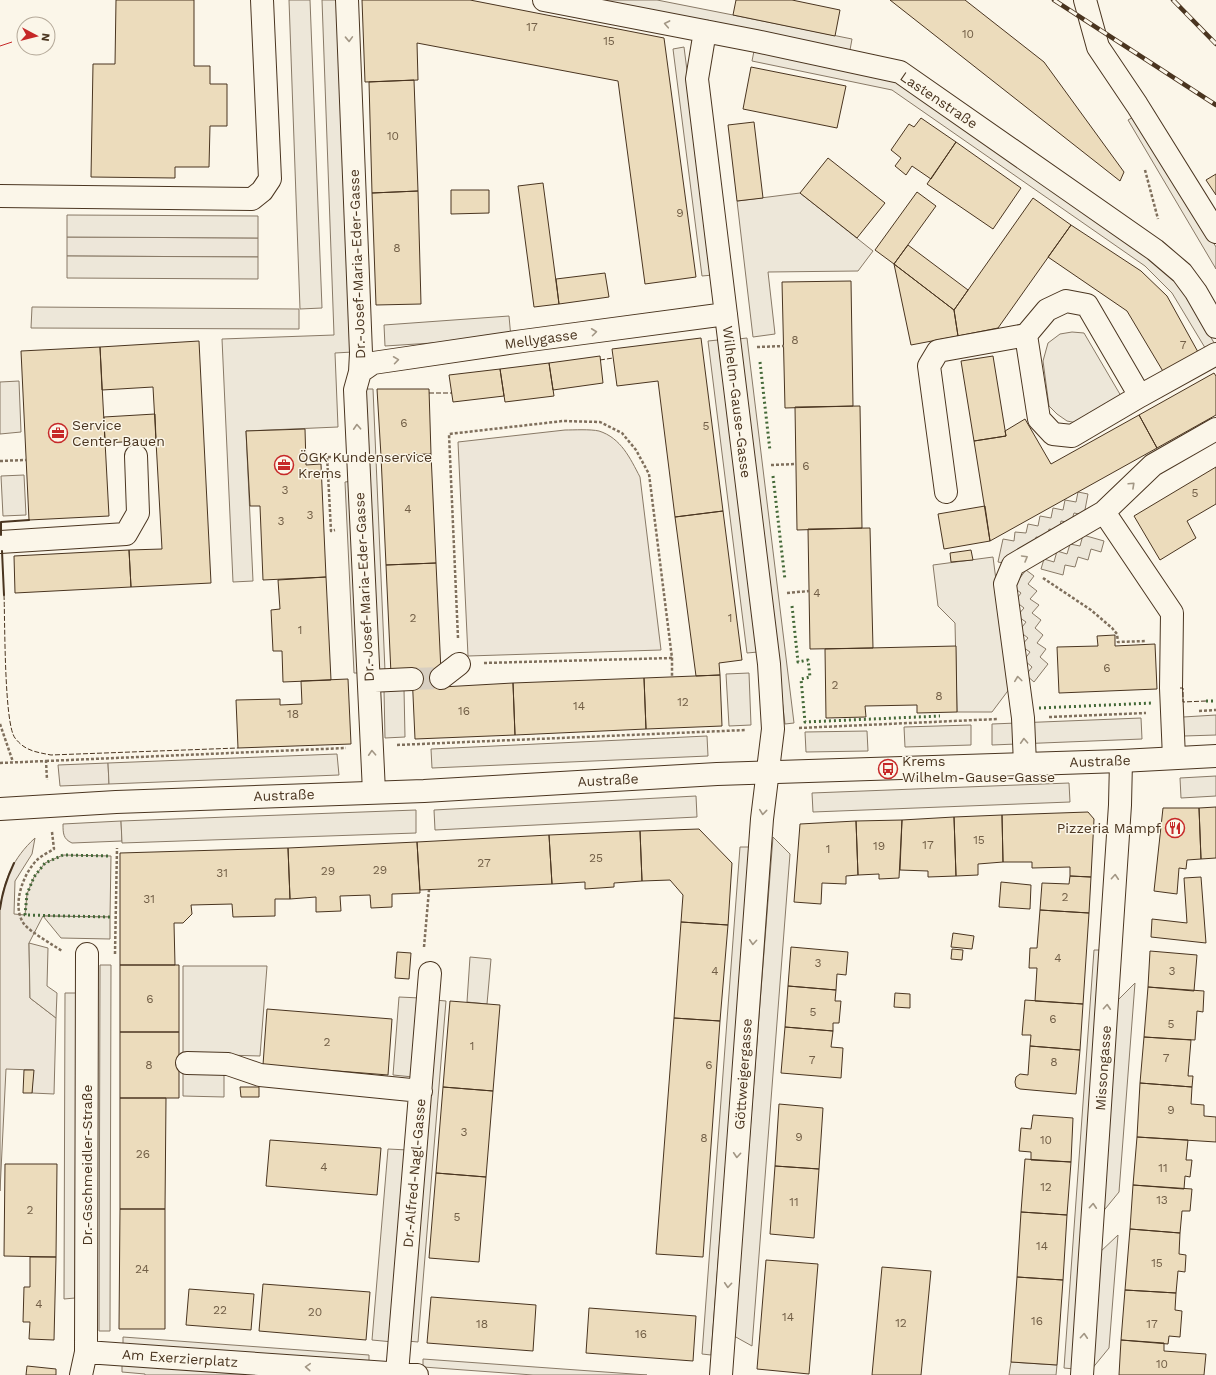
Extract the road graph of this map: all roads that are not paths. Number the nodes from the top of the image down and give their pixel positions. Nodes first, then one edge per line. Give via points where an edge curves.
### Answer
1 (262, 0) edge
2 (348, 0) edge
3 (544, 0) edge
4 (1085, 0) edge
5 (705, 31) junction
6 (0, 196) edge
7 (1216, 232) edge
8 (726, 314) junction
9 (1216, 327) edge
10 (1026, 335) junction
11 (1216, 354) edge
12 (360, 372) junction
13 (1140, 396) junction
14 (1216, 429) edge
15 (136, 456) dead end
16 (946, 492) dead end
17 (1104, 512) junction
18 (0, 542) edge
19 (459, 664) road end
20 (441, 678) tunnel mouth
21 (412, 679) tunnel mouth
22 (369, 680) junction
23 (1216, 756) edge
24 (1174, 758) junction
25 (1121, 760) junction
26 (1025, 764) junction
27 (767, 773) junction
28 (374, 792) junction
29 (0, 809) edge
30 (87, 954) road end
31 (430, 973) road end
32 (187, 1063) dead end
33 (420, 1091) junction
34 (86, 1352) junction
35 (407, 1374) edge
36 (81, 1375) edge
37 (721, 1375) edge
38 (1082, 1375) edge

1 - 6 street via 270,179 262,191 252,199
2 -> 12 street, Dr.-Josef-Maria-Eder-Gasse
5 -> 3 street, Lastenstraße
4 - 7 street via 1098,47 1138,105
5 - 8 street, Wilhelm-Gause-Gasse via 697,79
5 - 9 street, Lastenstraße via 900,72 1155,250 1182,273
12 -> 8 street, Mellygasse via 373,363
8 - 27 street, Wilhelm-Gause-Gasse via 769,664 773,729
10 - 13 street via 1047,310 1066,301 1087,305
10 - 13 street via 1040,419 1053,434 1072,436
10 - 16 street via 938,351 929,366
11 - 13 street
22 -> 12 street, Dr.-Josef-Maria-Eder-Gasse via 355,390
17 -> 14 street via 1153,465
15 - 18 street via 138,513 126,534
17 - 24 street via 1172,613
26 -> 17 street via 1023,718 1006,584 1013,565
19 - 20 street
21 - 22 street
28 -> 22 street, Dr.-Josef-Maria-Eder-Gasse
23 - 24 street, Austraße
24 - 25 street, Austraße
25 - 26 street, Austraße
38 -> 25 street, Missongasse via 1120,813
26 - 27 street, Austraße
27 - 28 street, Austraße
27 -> 37 street, Göttweigergasse
28 - 29 street, Austraße
30 - 34 street, Dr.-Gschmeidler-Straße
31 - 33 street, Dr.-Alfred-Nagl-Gasse
32 - 33 street via 228,1064 260,1075
33 - 35 street, Dr.-Alfred-Nagl-Gasse
35 -> 34 street, Am Exerzierplatz
34 - 36 street, Dr.-Gschmeidler-Straße

